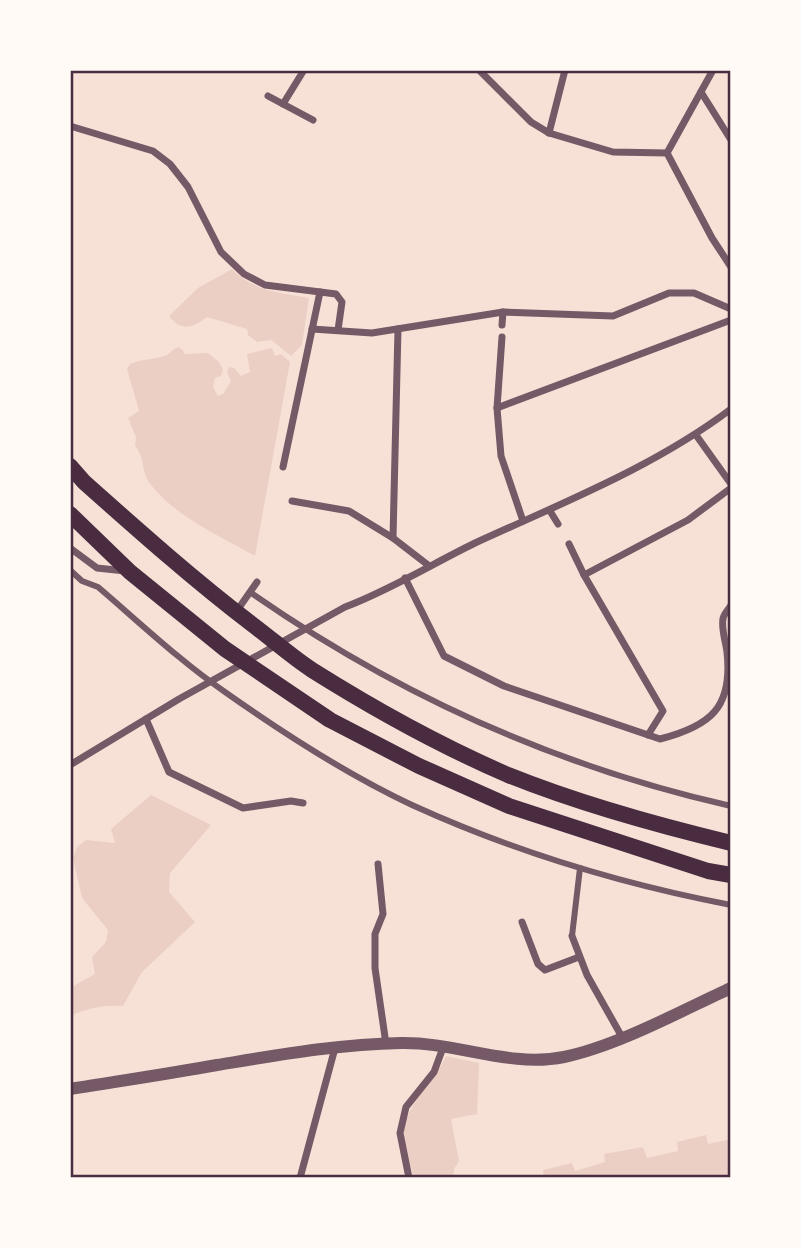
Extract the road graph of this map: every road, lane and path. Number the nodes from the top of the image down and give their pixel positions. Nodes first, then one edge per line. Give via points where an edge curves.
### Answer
1 (304, 70) edge
2 (479, 70) edge
3 (565, 70) edge
4 (713, 70) edge
5 (701, 92) junction
6 (268, 96) dead end
7 (283, 104) junction
8 (313, 120) dead end
9 (70, 126) edge
10 (549, 132) junction
11 (731, 140) edge
12 (667, 153) junction
13 (731, 267) edge
14 (320, 292) junction
15 (731, 309) edge
16 (503, 312) junction
17 (731, 320) edge
18 (502, 325) dead end
19 (312, 328) junction
20 (398, 329) junction
21 (338, 330) junction
22 (502, 337) dead end
23 (497, 408) junction
24 (731, 409) edge
25 (696, 435) junction
26 (70, 457) edge
27 (70, 466) edge
28 (283, 467) dead end
29 (84, 482) junction
30 (731, 486) edge
31 (292, 501) dead end
32 (550, 510) junction
33 (70, 514) edge
34 (523, 521) junction
35 (558, 524) dead end
36 (393, 538) junction
37 (569, 544) dead end
38 (70, 548) edge
39 (428, 565) junction
40 (70, 570) edge
41 (130, 572) junction
42 (583, 575) junction
43 (405, 578) junction
44 (257, 582) dead end
45 (250, 592) junction
46 (731, 605) edge
47 (236, 612) junction
48 (146, 719) junction
49 (648, 735) junction
50 (70, 765) edge
51 (303, 803) dead end
52 (731, 806) edge
53 (731, 843) edge
54 (378, 864) dead end
55 (580, 868) junction
56 (731, 875) edge
57 (731, 905) edge
58 (522, 922) dead end
59 (572, 936) joint
60 (579, 957) junction
61 (731, 988) edge
62 (622, 1037) junction
63 (386, 1044) junction
64 (444, 1045) junction
65 (335, 1048) junction
66 (70, 1089) edge
67 (300, 1178) edge
68 (409, 1178) edge

1 - 7 street
2 - 10 street via 531,122
3 - 10 street
4 - 5 street
5 - 11 street
5 - 12 street
6 - 7 street
7 - 8 street
9 - 14 street via 153,151 170,164 188,187 221,252 244,274 265,285
10 - 12 street via 613,152
12 - 13 street
14 - 19 street
14 - 21 street via 336,294 342,302
15 - 16 street via 694,293 669,293 613,316
16 - 18 street
16 - 20 street
17 - 23 street
19 - 21 street
19 - 28 street
20 - 21 street via 372,333
20 - 36 street
22 - 23 street
23 - 34 street via 501,456
24 - 25 street
25 - 30 street
25 - 32 street
26 - 29 main road
27 - 29 main road
29 - 47 main road
30 - 42 street via 688,520
31 - 36 street via 349,511
32 - 34 street
32 - 35 street
33 - 41 main road
34 - 39 street
36 - 39 street
37 - 42 street
38 - 41 street via 97,568
39 - 43 street
40 - 55 street via 98,587 223,691 341,766 461,826
41 - 56 main road via 225,649 320,713 419,766 509,806
42 - 49 street via 663,711
43 - 48 street
43 - 49 street via 444,656 504,686
44 - 45 street
45 - 47 street
45 - 52 street via 400,684 498,732 625,779
46 - 49 street via 723,619 729,676 724,697 697,726 660,739
47 - 53 main road via 310,669 467,756 590,804
48 - 50 street
48 - 51 street via 169,772 243,808
54 - 63 street via 383,914 375,934 375,968
55 - 57 street
55 - 59 street
58 - 60 street via 538,964 545,970
59 - 60 street
60 - 62 street
61 - 62 street
62 - 64 street via 567,1057 541,1061
63 - 64 street
63 - 65 street
64 - 68 street via 434,1072 406,1107 400,1133
65 - 66 street
65 - 67 street

